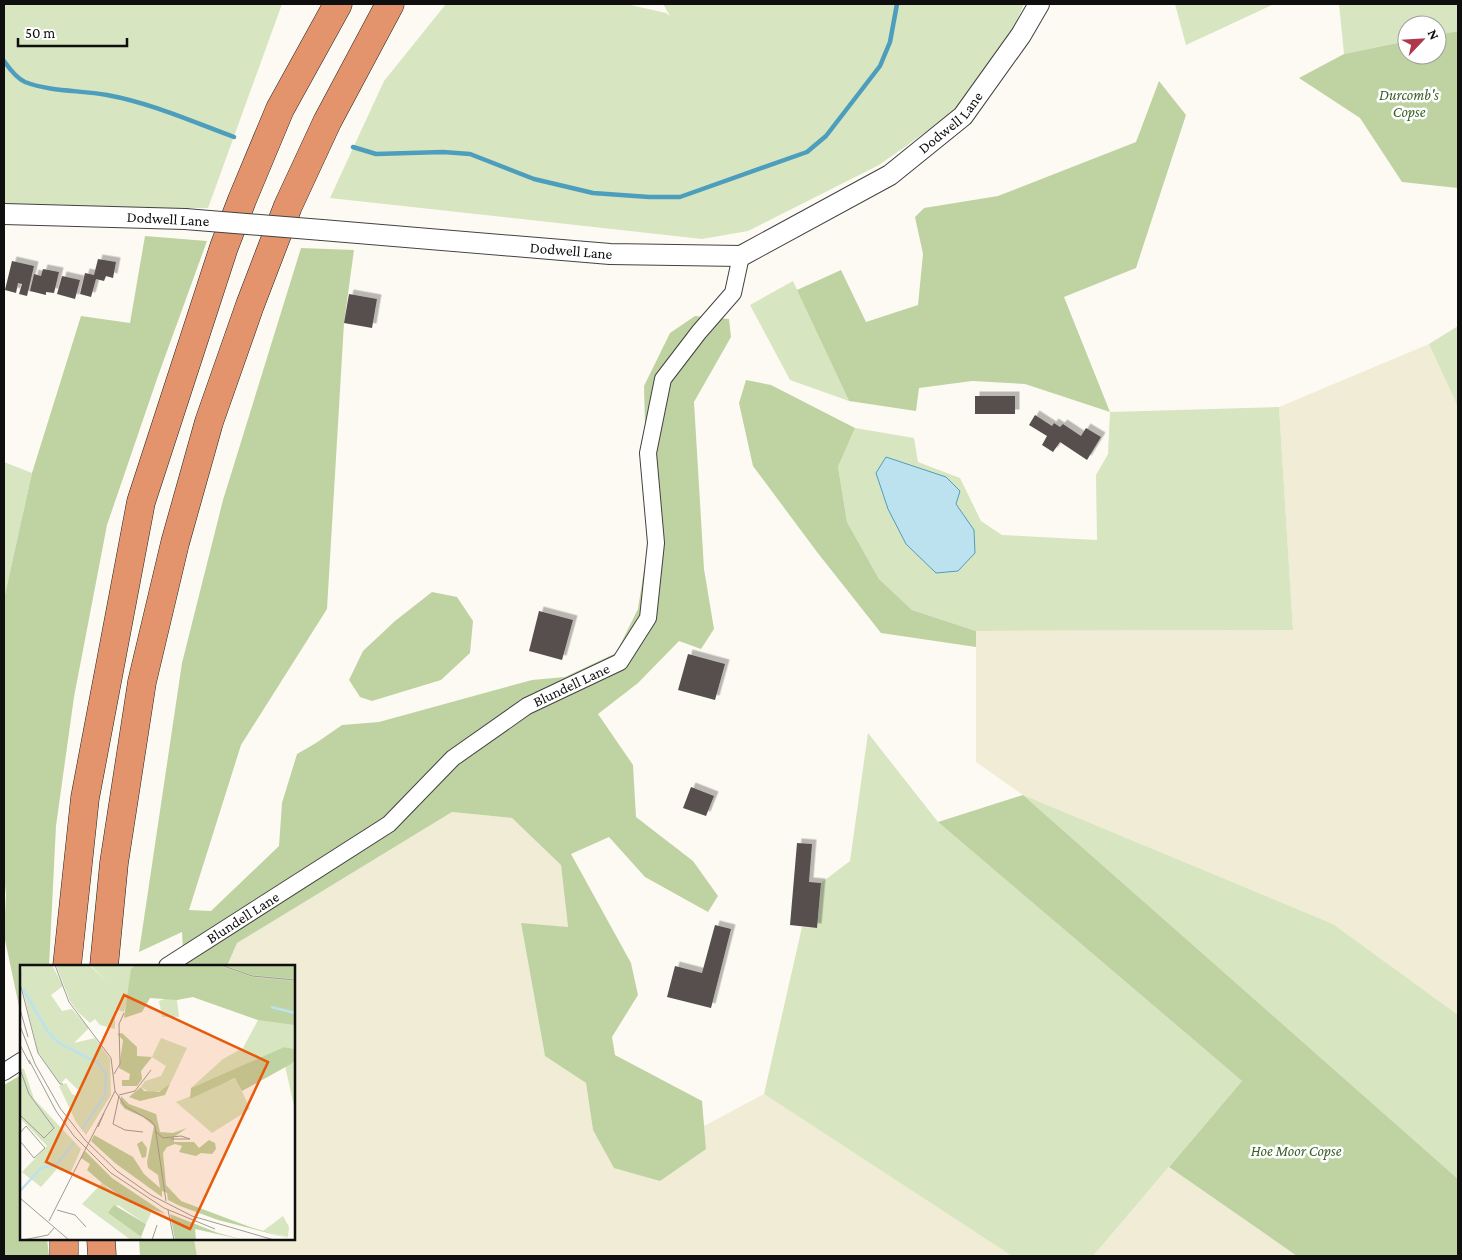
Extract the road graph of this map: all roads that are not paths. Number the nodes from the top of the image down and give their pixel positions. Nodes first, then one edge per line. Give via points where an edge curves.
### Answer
1 (338, 4) edge
2 (390, 4) edge
3 (1039, 4) edge
4 (4, 214) edge
5 (741, 256) junction
6 (67, 965) edge
7 (104, 965) edge
8 (169, 965) edge
9 (20, 1062) edge
10 (4, 1072) edge
11 (64, 1240) edge
12 (101, 1240) edge
13 (64, 1256) edge
14 (102, 1256) edge

1 - 6 highway via 280,109 242,200 141,502 85,798
2 - 7 highway via 327,122 288,206 207,432 175,543 142,682 114,864
3 - 5 street, Dodwell Lane via 1021,35 963,116 890,175
4 - 5 street, Dodwell Lane, bridge via 184,219 610,254
5 - 8 street, Blundell Lane via 733,293 663,379 648,453 656,544 648,618 620,662 527,706 453,758 389,824
9 - 10 street
11 - 13 highway
12 - 14 highway

